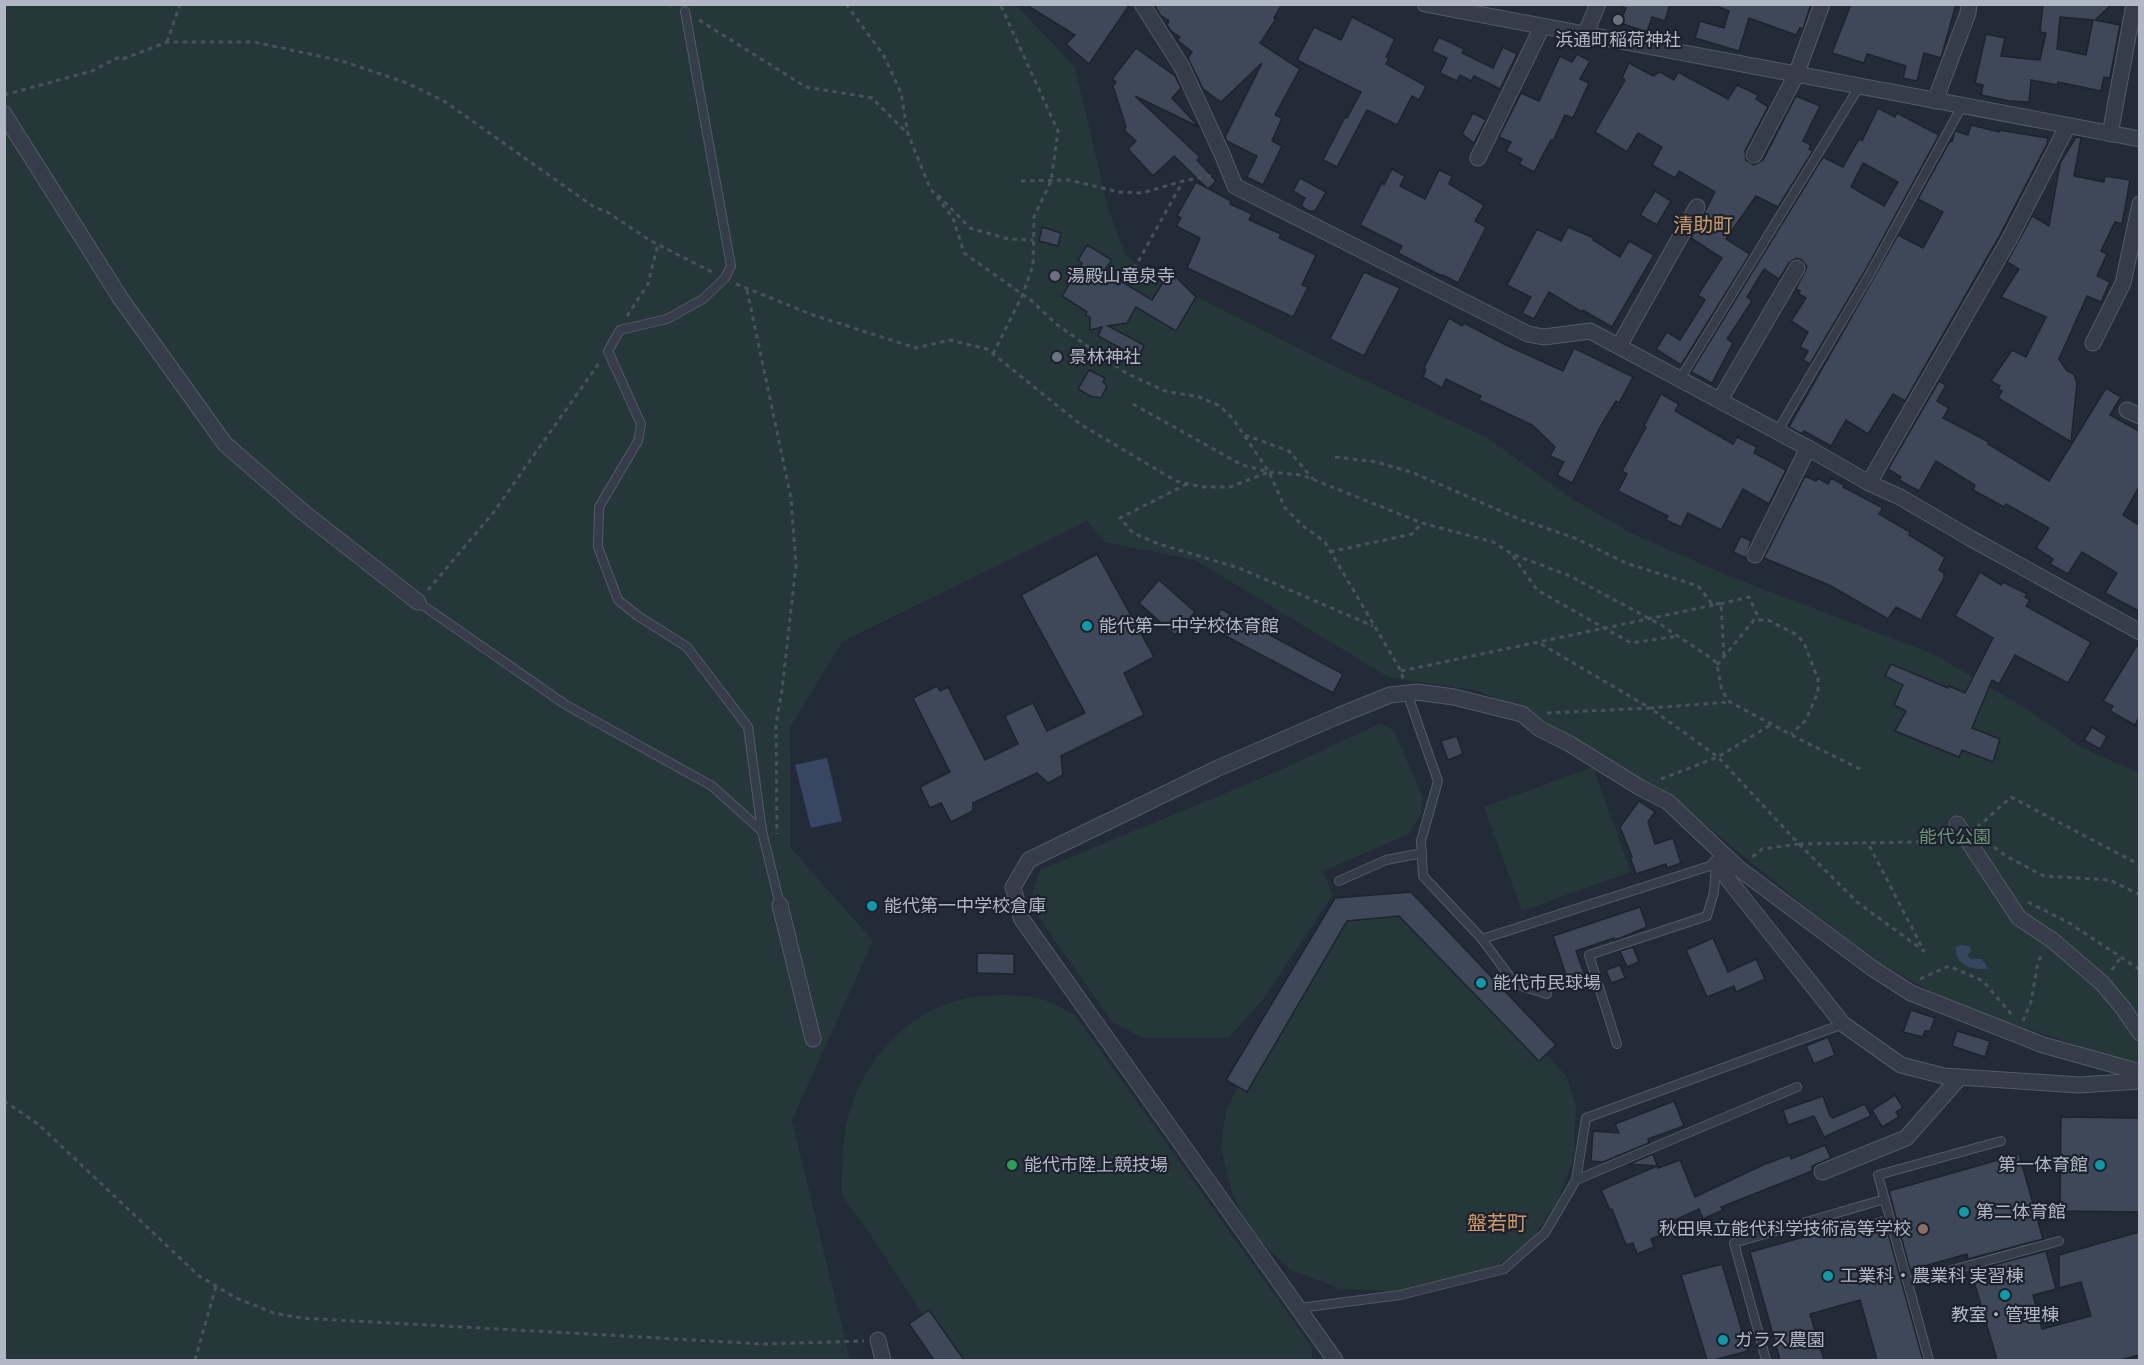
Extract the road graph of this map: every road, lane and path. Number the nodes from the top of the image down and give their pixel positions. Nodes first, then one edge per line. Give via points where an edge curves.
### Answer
1 (180, 4) edge
2 (846, 4) edge
3 (999, 4) edge
4 (1142, 4) edge
5 (1425, 4) edge
6 (1598, 4) edge
7 (1822, 4) edge
8 (1969, 4) edge
9 (2134, 4) edge
10 (685, 11) joint
11 (1542, 27) junction
12 (1585, 35) junction
13 (167, 42) junction
14 (1796, 75) junction
15 (1859, 87) junction
16 (4, 95) edge
17 (1935, 100) junction
18 (1962, 106) junction
19 (4, 114) edge
20 (2067, 127) junction
21 (908, 134) junction
22 (2110, 134) junction
23 (2139, 139) edge
24 (1754, 155) dead end
25 (1478, 158) dead end
26 (1052, 179) junction
27 (1021, 181) dead end
28 (1183, 181) junction
29 (1235, 186) junction
30 (930, 188) junction
31 (2139, 204) edge
32 (1697, 207) dead end
33 (1033, 240) junction
34 (658, 244) junction
35 (1797, 268) dead end
36 (1134, 269) dead end
37 (725, 278) junction
38 (747, 290) junction
39 (1023, 294) junction
40 (625, 319) dead end
41 (2093, 343) dead end
42 (1619, 346) junction
43 (993, 354) junction
44 (602, 358) dead end
45 (1680, 379) junction
46 (1720, 400) junction
47 (1133, 404) dead end
48 (1777, 432) junction
49 (1243, 434) junction
50 (1808, 448) junction
51 (1335, 457) dead end
52 (1269, 472) junction
53 (1313, 480) junction
54 (1869, 483) junction
55 (1188, 484) junction
56 (1422, 523) junction
57 (1330, 552) junction
58 (1512, 554) junction
59 (1755, 555) dead end
60 (418, 602) junction
61 (1721, 603) junction
62 (1713, 605) junction
63 (1651, 619) junction
64 (1760, 621) junction
65 (1375, 627) junction
66 (1603, 629) junction
67 (2139, 632) edge
68 (1678, 636) junction
69 (1539, 643) junction
70 (1724, 657) junction
71 (1717, 665) junction
72 (1401, 671) junction
73 (1407, 693) junction
74 (1731, 702) junction
75 (1650, 708) junction
76 (1522, 714) junction
77 (1772, 724) junction
78 (1791, 734) junction
79 (1718, 757) junction
80 (1864, 771) dead end
81 (1639, 787) junction
82 (1972, 818) dead end
83 (1961, 829) joint
84 (762, 831) junction
85 (777, 834) dead end
86 (1868, 843) junction
87 (1799, 844) junction
88 (1422, 853) junction
89 (1993, 853) dead end
90 (1716, 864) junction
91 (2139, 865) edge
92 (1738, 868) junction
93 (1339, 881) dead end
94 (2139, 895) edge
95 (2023, 899) dead end
96 (780, 905) joint
97 (1482, 939) junction
98 (2052, 940) junction
99 (2139, 970) edge
100 (1902, 987) junction
101 (1546, 994) dead end
102 (1843, 1024) junction
103 (2018, 1030) junction
104 (2139, 1033) edge
105 (813, 1039) dead end
106 (1617, 1044) dead end
107 (2139, 1072) edge
108 (1960, 1077) junction
109 (2139, 1081) edge
110 (1797, 1087) dead end
111 (4, 1101) edge
112 (2001, 1141) dead end
113 (1822, 1172) dead end
114 (1576, 1180) junction
115 (1885, 1199) junction
116 (2059, 1241) dead end
117 (1908, 1282) junction
118 (216, 1286) junction
119 (1299, 1308) junction
120 (878, 1340) joint
121 (195, 1360) edge
122 (883, 1360) edge
123 (1335, 1360) edge
124 (1766, 1360) edge
125 (1929, 1360) edge

1 - 13 path
2 - 21 path via 885,56 901,93
3 - 26 path via 1058,131
4 - 29 street via 1182,67
5 - 11 street
6 - 12 street
7 - 14 street
8 - 17 street
9 - 22 street
10 - 21 path via 806,87 872,98
10 - 37 lane via 731,266
11 - 12 street
11 - 25 street
12 - 14 street
13 - 16 path via 123,59 119,57 92,71
13 - 34 path via 254,42 342,61 407,83 444,101 594,207
14 - 15 street
14 - 24 street
15 - 17 street
15 - 45 lane
17 - 18 street
18 - 20 street
18 - 48 lane
19 - 60 street via 121,299 225,444 303,512
20 - 22 street
20 - 54 street via 2010,238
21 - 30 path
22 - 23 street
26 - 27 path
26 - 28 path via 1142,193
26 - 33 path via 1034,217
28 - 29 path via 1210,176
28 - 36 path
29 - 42 street via 1528,334 1544,337 1590,331
30 - 33 path via 970,228 1008,239
30 - 39 path via 953,218 964,253
31 - 41 street via 2123,283
32 - 42 street
33 - 39 path via 1033,265
34 - 37 path
34 - 40 path via 648,284
35 - 46 street
37 - 38 path
37 - 84 lane via 703,299 667,319 620,330 608,351 641,424 638,441 600,507 598,547 618,600 687,647 748,727
38 - 43 path via 916,348 950,340
38 - 85 path via 791,498 796,564 776,724
39 - 43 path
39 - 49 path via 1056,324 1126,373 1165,391 1199,397 1220,406
42 - 45 street
43 - 55 path via 1080,424 1176,481
44 - 60 path via 493,513
45 - 46 street
46 - 48 street
47 - 52 path via 1242,465
48 - 50 street
49 - 52 path
49 - 53 path via 1289,452
50 - 54 street
50 - 59 street
51 - 62 path via 1376,462 1413,473 1519,519 1575,538 1626,563 1698,586
52 - 53 path
52 - 55 path via 1230,487
52 - 57 path via 1285,508 1325,542
53 - 56 path
54 - 67 street via 1900,496
55 - 65 path via 1120,518 1133,533 1239,568
56 - 57 path via 1412,534
56 - 58 path via 1492,542
57 - 65 path
58 - 63 path via 1570,576
58 - 66 path via 1537,590
60 - 84 lane via 566,705 712,786
61 - 62 path
61 - 64 path via 1749,597
61 - 70 path
62 - 63 path
63 - 66 path
63 - 68 path
64 - 70 path via 1754,620
64 - 78 path via 1768,620 1797,635 1818,679 1818,692 1806,720
65 - 72 path
66 - 68 path via 1631,643
66 - 69 path
68 - 71 path
69 - 72 path
69 - 75 path
70 - 71 path
71 - 74 path via 1722,691
72 - 73 path
73 - 76 street via 1454,697
73 - 88 lane via 1438,781 1421,841
73 - 119 street via 1390,695 1216,769 1029,860 1013,887 1021,918
74 - 75 path
74 - 77 path
75 - 76 path
75 - 79 path
76 - 81 street via 1540,729
77 - 78 path
77 - 79 path
78 - 80 path
79 - 81 path
79 - 87 path
81 - 92 street via 1668,802
82 - 91 path via 1979,826 2011,797
83 - 86 path via 1917,842
83 - 98 street via 2019,918
84 - 96 lane
86 - 87 path
86 - 87 path via 1924,951 1857,902
87 - 92 path via 1762,849
88 - 93 lane via 1386,860
88 - 97 lane via 1424,876
89 - 94 path via 1988,843 2044,876 2110,880
90 - 92 street
90 - 97 lane
90 - 102 street
90 - 106 lane via 1707,916 1589,955
92 - 100 street
95 - 99 path via 2071,924
96 - 105 street
97 - 101 lane via 1515,984
98 - 103 path via 2037,962 2031,1002
98 - 104 street via 2102,983
100 - 103 street
100 - 103 path via 1948,966 1983,981
102 - 108 street via 1900,1065
102 - 114 lane via 1586,1118
103 - 107 street via 2043,1045
108 - 109 street via 2079,1085
108 - 113 street via 1906,1138
110 - 114 lane
111 - 118 path via 38,1124 199,1276
112 - 115 lane via 1878,1175
114 - 119 lane via 1545,1233 1504,1269 1400,1295
115 - 117 lane
115 - 124 lane via 1734,1243
116 - 117 lane
117 - 125 lane
118 - 120 path via 274,1313 301,1318 765,1344
118 - 121 path
119 - 123 street
120 - 122 street

